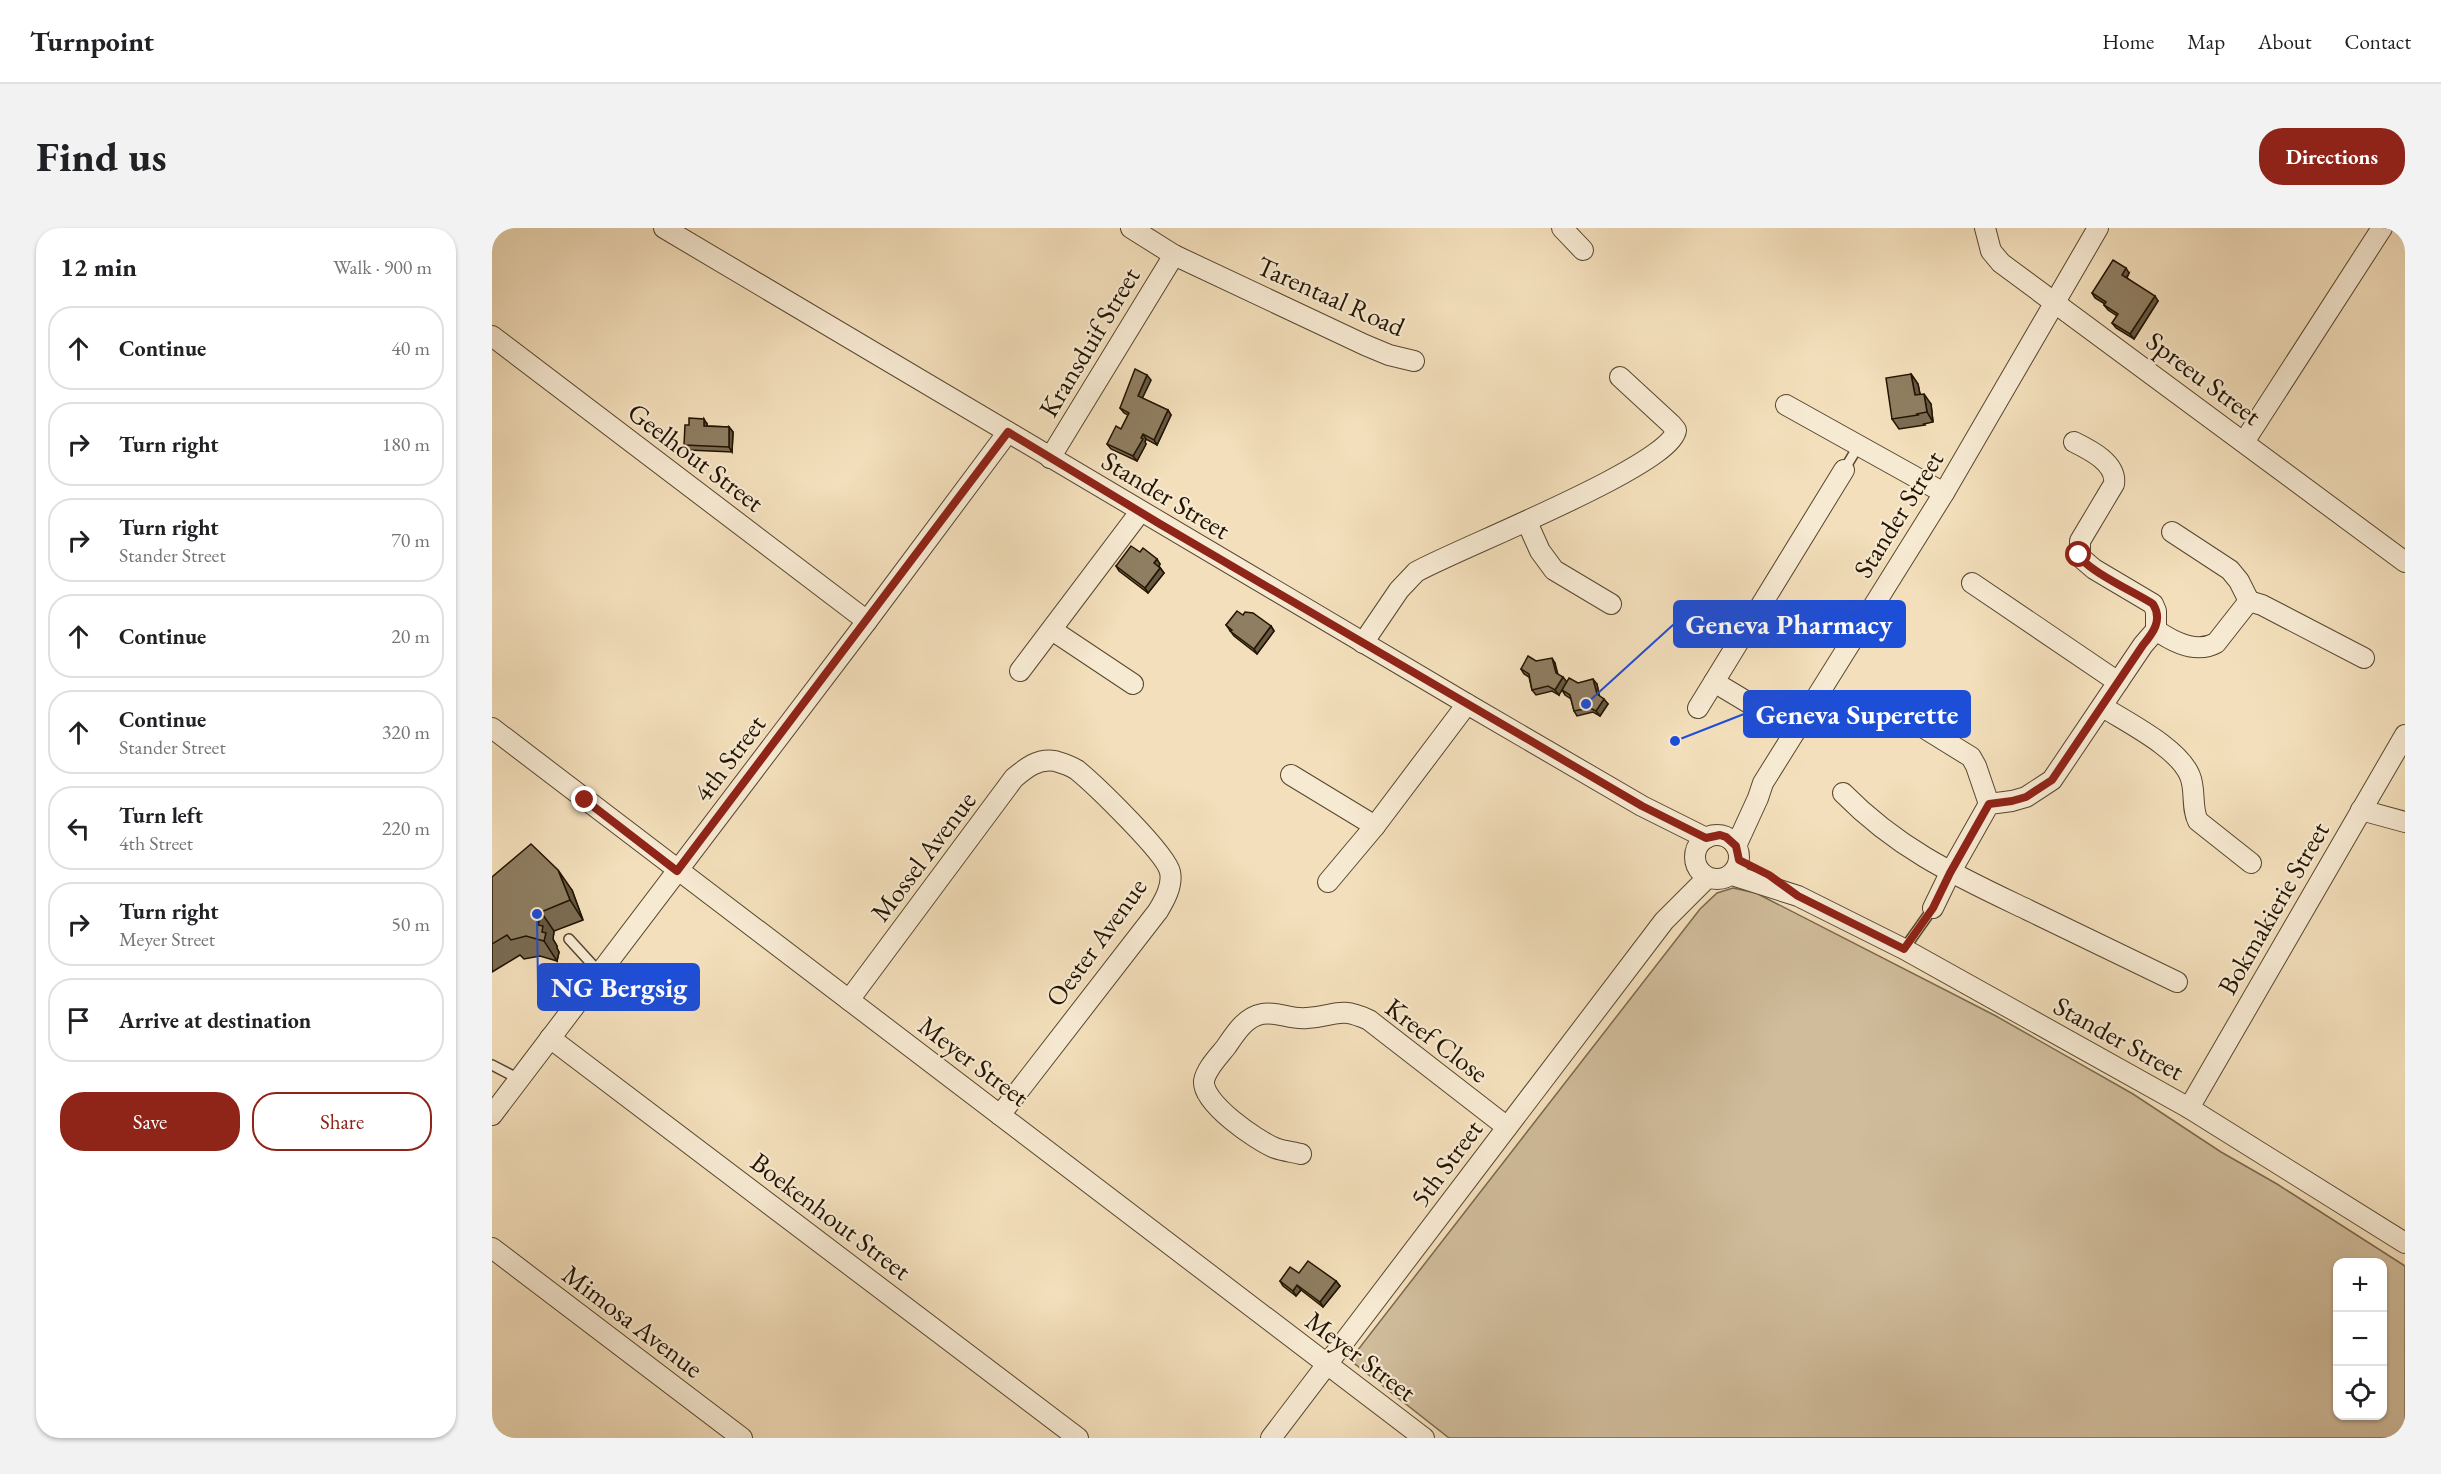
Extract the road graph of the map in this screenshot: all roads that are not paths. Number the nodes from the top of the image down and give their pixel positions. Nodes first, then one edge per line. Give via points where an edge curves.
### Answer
1 (664, 228) edge
2 (1131, 228) edge
3 (1562, 228) edge
4 (1984, 228) edge
5 (2098, 228) edge
6 (2382, 228) edge
7 (1583, 250) dead end
8 (1174, 255) junction
9 (2056, 302) junction
10 (492, 336) edge
11 (1414, 361) dead end
12 (1620, 377) dead end
13 (1786, 405) dead end
14 (1008, 432) junction
15 (2074, 442) dead end
16 (2244, 442) junction
17 (1859, 445) junction
18 (1050, 458) junction
19 (1844, 470) joint
20 (1944, 493) junction
21 (1140, 512) junction
22 (1527, 522) junction
23 (2172, 532) dead end
24 (2405, 562) edge
25 (1972, 583) dead end
26 (2249, 601) junction
27 (1611, 604) dead end
28 (867, 621) junction
29 (1052, 630) junction
30 (2156, 630) junction
31 (1363, 643) junction
32 (2364, 658) dead end
33 (1020, 671) dead end
34 (1714, 682) junction
35 (2118, 682) junction
36 (1133, 684) dead end
37 (1467, 704) junction
38 (2103, 707) junction
39 (1698, 708) dead end
40 (1764, 712) joint
41 (492, 728) edge
42 (1924, 728) dead end
43 (1795, 732) junction
44 (2405, 735) edge
45 (1052, 761) joint
46 (1291, 775) dead end
47 (1763, 783) junction
48 (1843, 793) dead end
49 (1989, 804) junction
50 (2361, 810) junction
51 (2405, 822) edge
52 (1375, 826) junction
53 (1705, 853) junction
54 (1736, 860) junction
55 (2251, 864) dead end
56 (677, 871) junction
57 (1950, 873) junction
58 (1328, 882) dead end
59 (1933, 908) joint
60 (568, 939) dead end
61 (1904, 949) junction
62 (600, 973) junction
63 (2177, 982) dead end
64 (849, 1000) junction
65 (550, 1038) junction
66 (492, 1065) edge
67 (520, 1080) junction
68 (2189, 1107) junction
69 (1000, 1115) junction
70 (492, 1116) edge
71 (1507, 1127) junction
72 (1301, 1154) dead end
73 (2405, 1243) edge
74 (492, 1248) edge
75 (1326, 1364) junction
76 (742, 1438) edge
77 (1078, 1438) edge
78 (1271, 1438) edge
79 (1424, 1438) edge

1 - 14 street, Stander Street
2 - 8 street, Tarentaal Road
3 - 7 street
4 - 9 street, Spreeu Street via 1991,251 2001,263
5 - 9 street, Stander Street
6 - 16 street
8 - 11 street, Tarentaal Road via 1365,345
8 - 18 street, Kransduif Street
9 - 16 street, Spreeu Street
9 - 20 street, Stander Street
10 - 28 street, Geelhout Street
12 - 22 street via 1676,429 1674,438 1640,463
13 - 17 street
14 - 18 street, Stander Street
14 - 28 street, 4th Street
15 - 30 street via 2090,450 2115,475 2114,484 2080,542 2080,557 2153,604
16 - 24 street, Spreeu Street
17 - 19 lane
17 - 20 street
18 - 21 street, Stander Street
19 - 34 street
20 - 43 street, Stander Street
21 - 29 street
21 - 31 street, Stander Street
22 - 27 street via 1554,570
22 - 31 street via 1416,572
23 - 26 street via 2230,570
25 - 35 street
26 - 30 street via 2210,646 2187,646
26 - 32 street
28 - 56 street, 4th Street
29 - 33 street
29 - 36 street
30 - 35 street
31 - 37 street, Stander Street
34 - 39 street
34 - 40 street
35 - 38 street
37 - 52 street
37 - 53 street, Stander Street via 1642,806
38 - 49 street via 2047,785 2026,797
38 - 55 street via 2181,761 2192,782 2198,821
40 - 43 lane
41 - 56 street, Meyer Street
42 - 49 street via 1971,757
43 - 47 street, Stander Street
44 - 50 street, Bokmakierie Street
45 - 64 street, Mossel Avenue via 1028,766 1014,778
45 - 69 street, Oester Avenue via 1076,769 1155,846 1170,873 1169,886 1158,911
46 - 52 street
47 - 53 street, Stander Street
47 - 54 street, Stander Street
48 - 57 street via 1899,842
49 - 57 street
50 - 51 street
50 - 68 street, Bokmakierie Street
52 - 58 street
53 - 54 street via 1726,837
53 - 54 street via 1724,879
53 - 71 street, 5th Street via 1664,921
54 - 61 street, Stander Street
56 - 62 street, 4th Street
56 - 64 street, Meyer Street
57 - 59 street
57 - 63 street
59 - 61 lane
60 - 62 lane
61 - 68 street, Stander Street
62 - 65 street, 4th Street
64 - 69 street, Meyer Street
65 - 67 street, 4th Street
65 - 77 street, Boekenhout Street
66 - 67 lane
67 - 70 street, 4th Street
68 - 73 street, Stander Street
69 - 75 street, Meyer Street
71 - 72 street, Kreef Close via 1369,1020 1350,1012 1308,1018 1263,1013 1251,1017 1241,1027 1208,1071 1205,1092 1211,1102 1254,1137 1276,1149
71 - 75 street, 5th Street
74 - 76 street, Mimosa Avenue
75 - 78 street, 5th Street
75 - 79 street, Meyer Street

